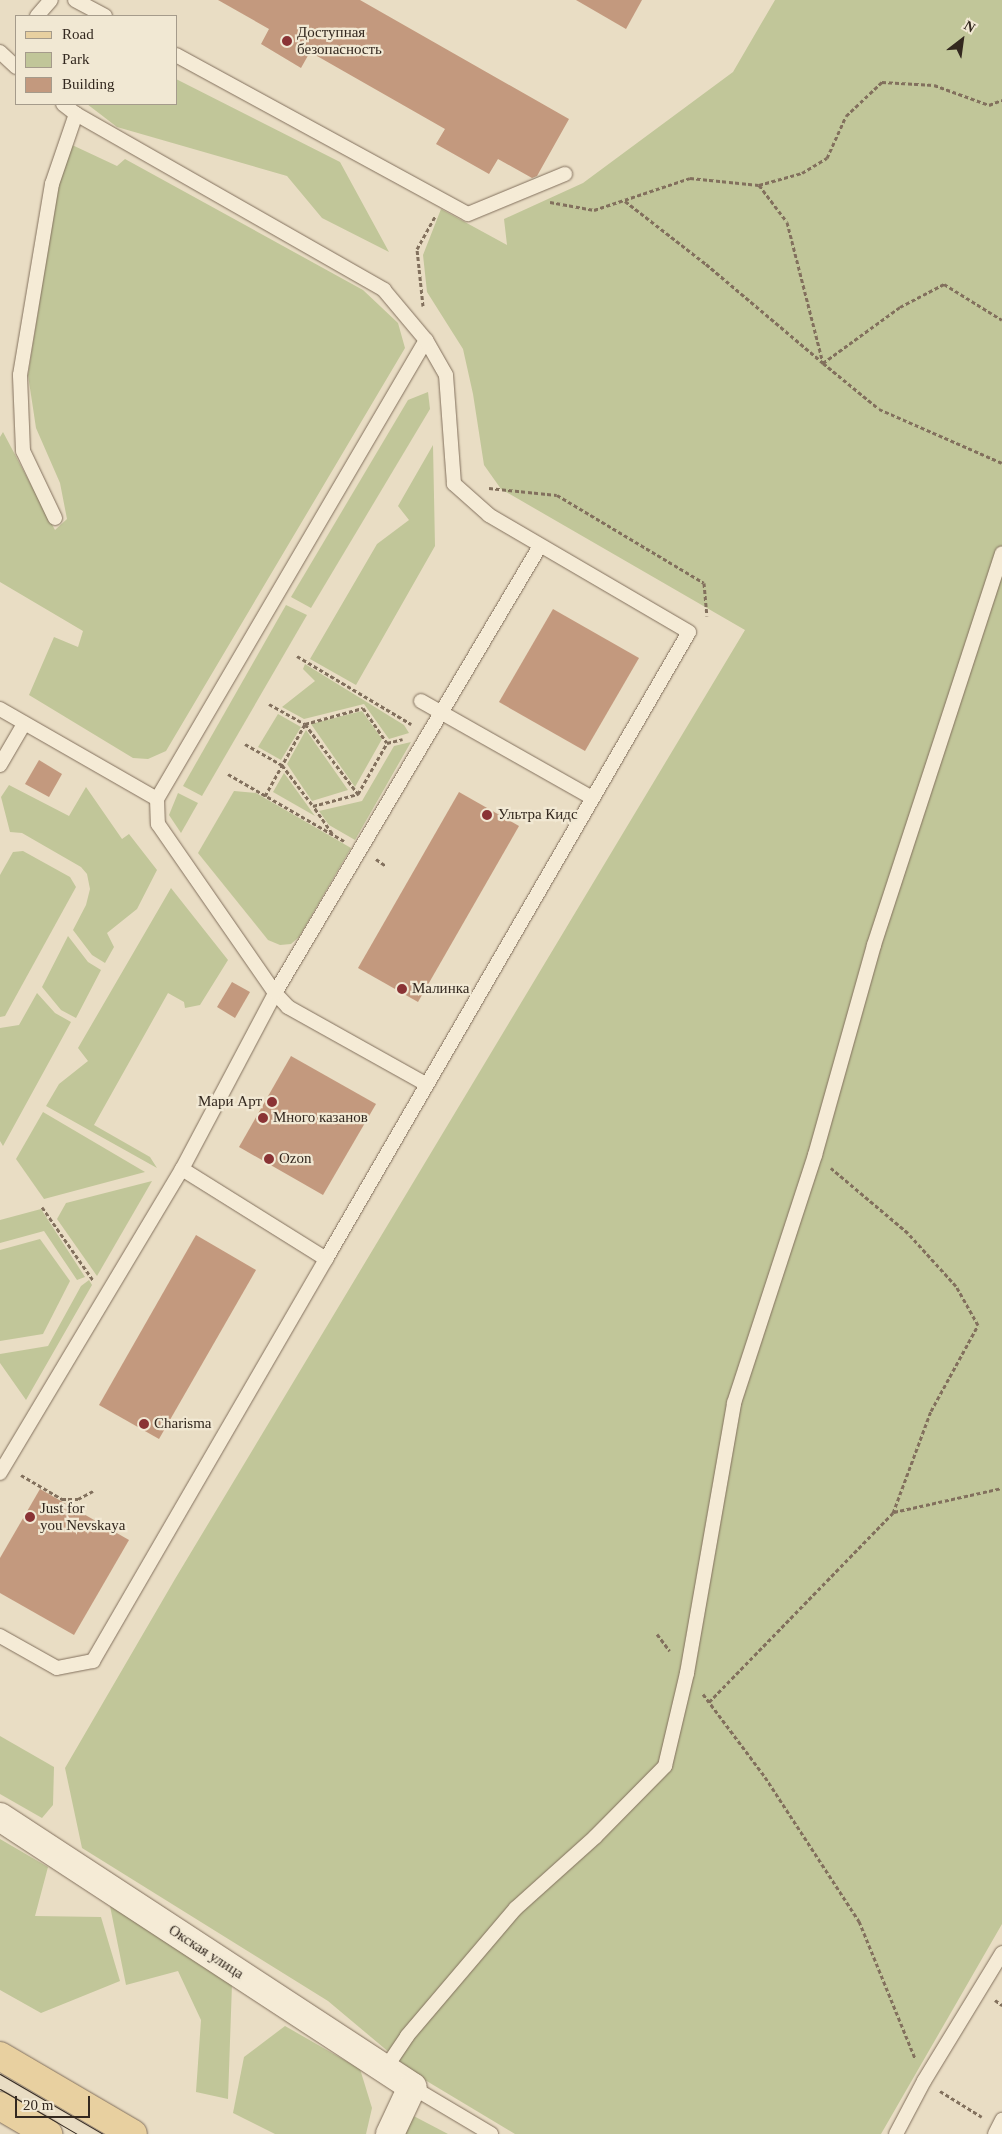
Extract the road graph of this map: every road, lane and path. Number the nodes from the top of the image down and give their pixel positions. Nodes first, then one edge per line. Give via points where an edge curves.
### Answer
1 (51, 0) edge
2 (75, 0) edge
3 (38, 15) edge
4 (103, 15) edge
5 (178, 56) edge
6 (1002, 100) edge
7 (64, 105) edge
8 (76, 114) junction
9 (565, 174) dead end
10 (759, 185) junction
11 (512, 196) junction
12 (624, 200) junction
13 (443, 201) junction
14 (1002, 320) edge
15 (426, 340) junction
16 (823, 363) junction
17 (1002, 463) edge
18 (454, 484) junction
19 (56, 518) dead end
20 (540, 546) junction
21 (1002, 553) edge
22 (707, 616) dead end
23 (297, 656) dead end
24 (420, 701) dead end
25 (269, 704) dead end
26 (0, 709) edge
27 (441, 712) junction
28 (24, 724) junction
29 (305, 724) junction
30 (412, 730) dead end
31 (405, 739) dead end
32 (387, 743) junction
33 (245, 744) dead end
34 (0, 765) edge
35 (282, 765) junction
36 (228, 774) dead end
37 (358, 794) junction
38 (265, 796) junction
39 (591, 797) junction
40 (157, 798) junction
41 (314, 806) junction
42 (334, 835) junction
43 (348, 844) dead end
44 (371, 857) dead end
45 (386, 866) dead end
46 (275, 993) junction
47 (426, 1084) junction
48 (816, 1155) junction
49 (182, 1169) junction
50 (42, 1207) dead end
51 (326, 1259) junction
52 (97, 1286) dead end
53 (0, 1473) edge
54 (20, 1475) dead end
55 (1002, 1488) edge
56 (93, 1491) dead end
57 (893, 1512) junction
58 (657, 1634) dead end
59 (0, 1636) edge
60 (687, 1673) junction
61 (709, 1702) junction
62 (0, 1817) edge
63 (1002, 1953) edge
64 (0, 2056) edge
65 (385, 2069) junction
66 (924, 2081) junction
67 (412, 2087) junction
68 (0, 2106) edge
69 (996, 2129) edge
70 (48, 2134) edge
71 (133, 2134) edge
72 (390, 2134) edge
73 (491, 2134) edge
74 (896, 2134) edge

1 - 3 lane
2 - 4 lane
5 - 13 lane
6 - 10 path via 989,105 934,85 882,82 846,116 827,158 802,173
7 - 8 lane
8 - 15 lane via 384,290
8 - 19 lane via 52,184 20,375 24,451
9 - 11 lane
10 - 12 path via 690,178
10 - 16 path via 787,222
11 - 12 path via 594,210
11 - 13 lane via 468,214
12 - 16 path
13 - 15 path via 417,249
14 - 16 path via 944,284 900,307
15 - 18 lane via 446,375
15 - 40 lane
16 - 17 path via 879,409
18 - 20 lane via 489,515
18 - 22 path via 557,495 704,583
20 - 27 lane
20 - 39 lane via 689,632
21 - 48 lane via 874,945
23 - 30 path via 411,723
24 - 27 lane
25 - 29 path
26 - 28 lane
27 - 39 lane
27 - 46 lane
28 - 34 lane
28 - 40 lane
29 - 32 path via 363,708
29 - 35 path
29 - 37 path
31 - 32 path
32 - 37 path
33 - 35 path
35 - 38 path
35 - 41 path
36 - 38 path
37 - 41 path
38 - 42 path
39 - 47 lane
40 - 46 lane via 158,824
41 - 42 path
42 - 43 path
44 - 45 path
46 - 47 lane via 288,1006
46 - 49 lane
47 - 51 lane
48 - 57 path via 908,1233 956,1286 978,1325 930,1411
48 - 60 lane via 734,1403
49 - 51 lane
49 - 53 lane
50 - 52 path
51 - 59 lane via 93,1661 57,1668
54 - 56 path via 62,1499 78,1499
55 - 57 path
57 - 61 path
58 - 60 path
60 - 61 path
60 - 65 lane via 665,1766 516,1908 407,2036
61 - 66 path via 765,1777 859,1921
62 - 65 street, Окская улица
63 - 66 lane
64 - 71 main road
65 - 67 street, Окская улица
66 - 69 path
66 - 74 lane
67 - 72 street
67 - 73 lane
68 - 70 main road

